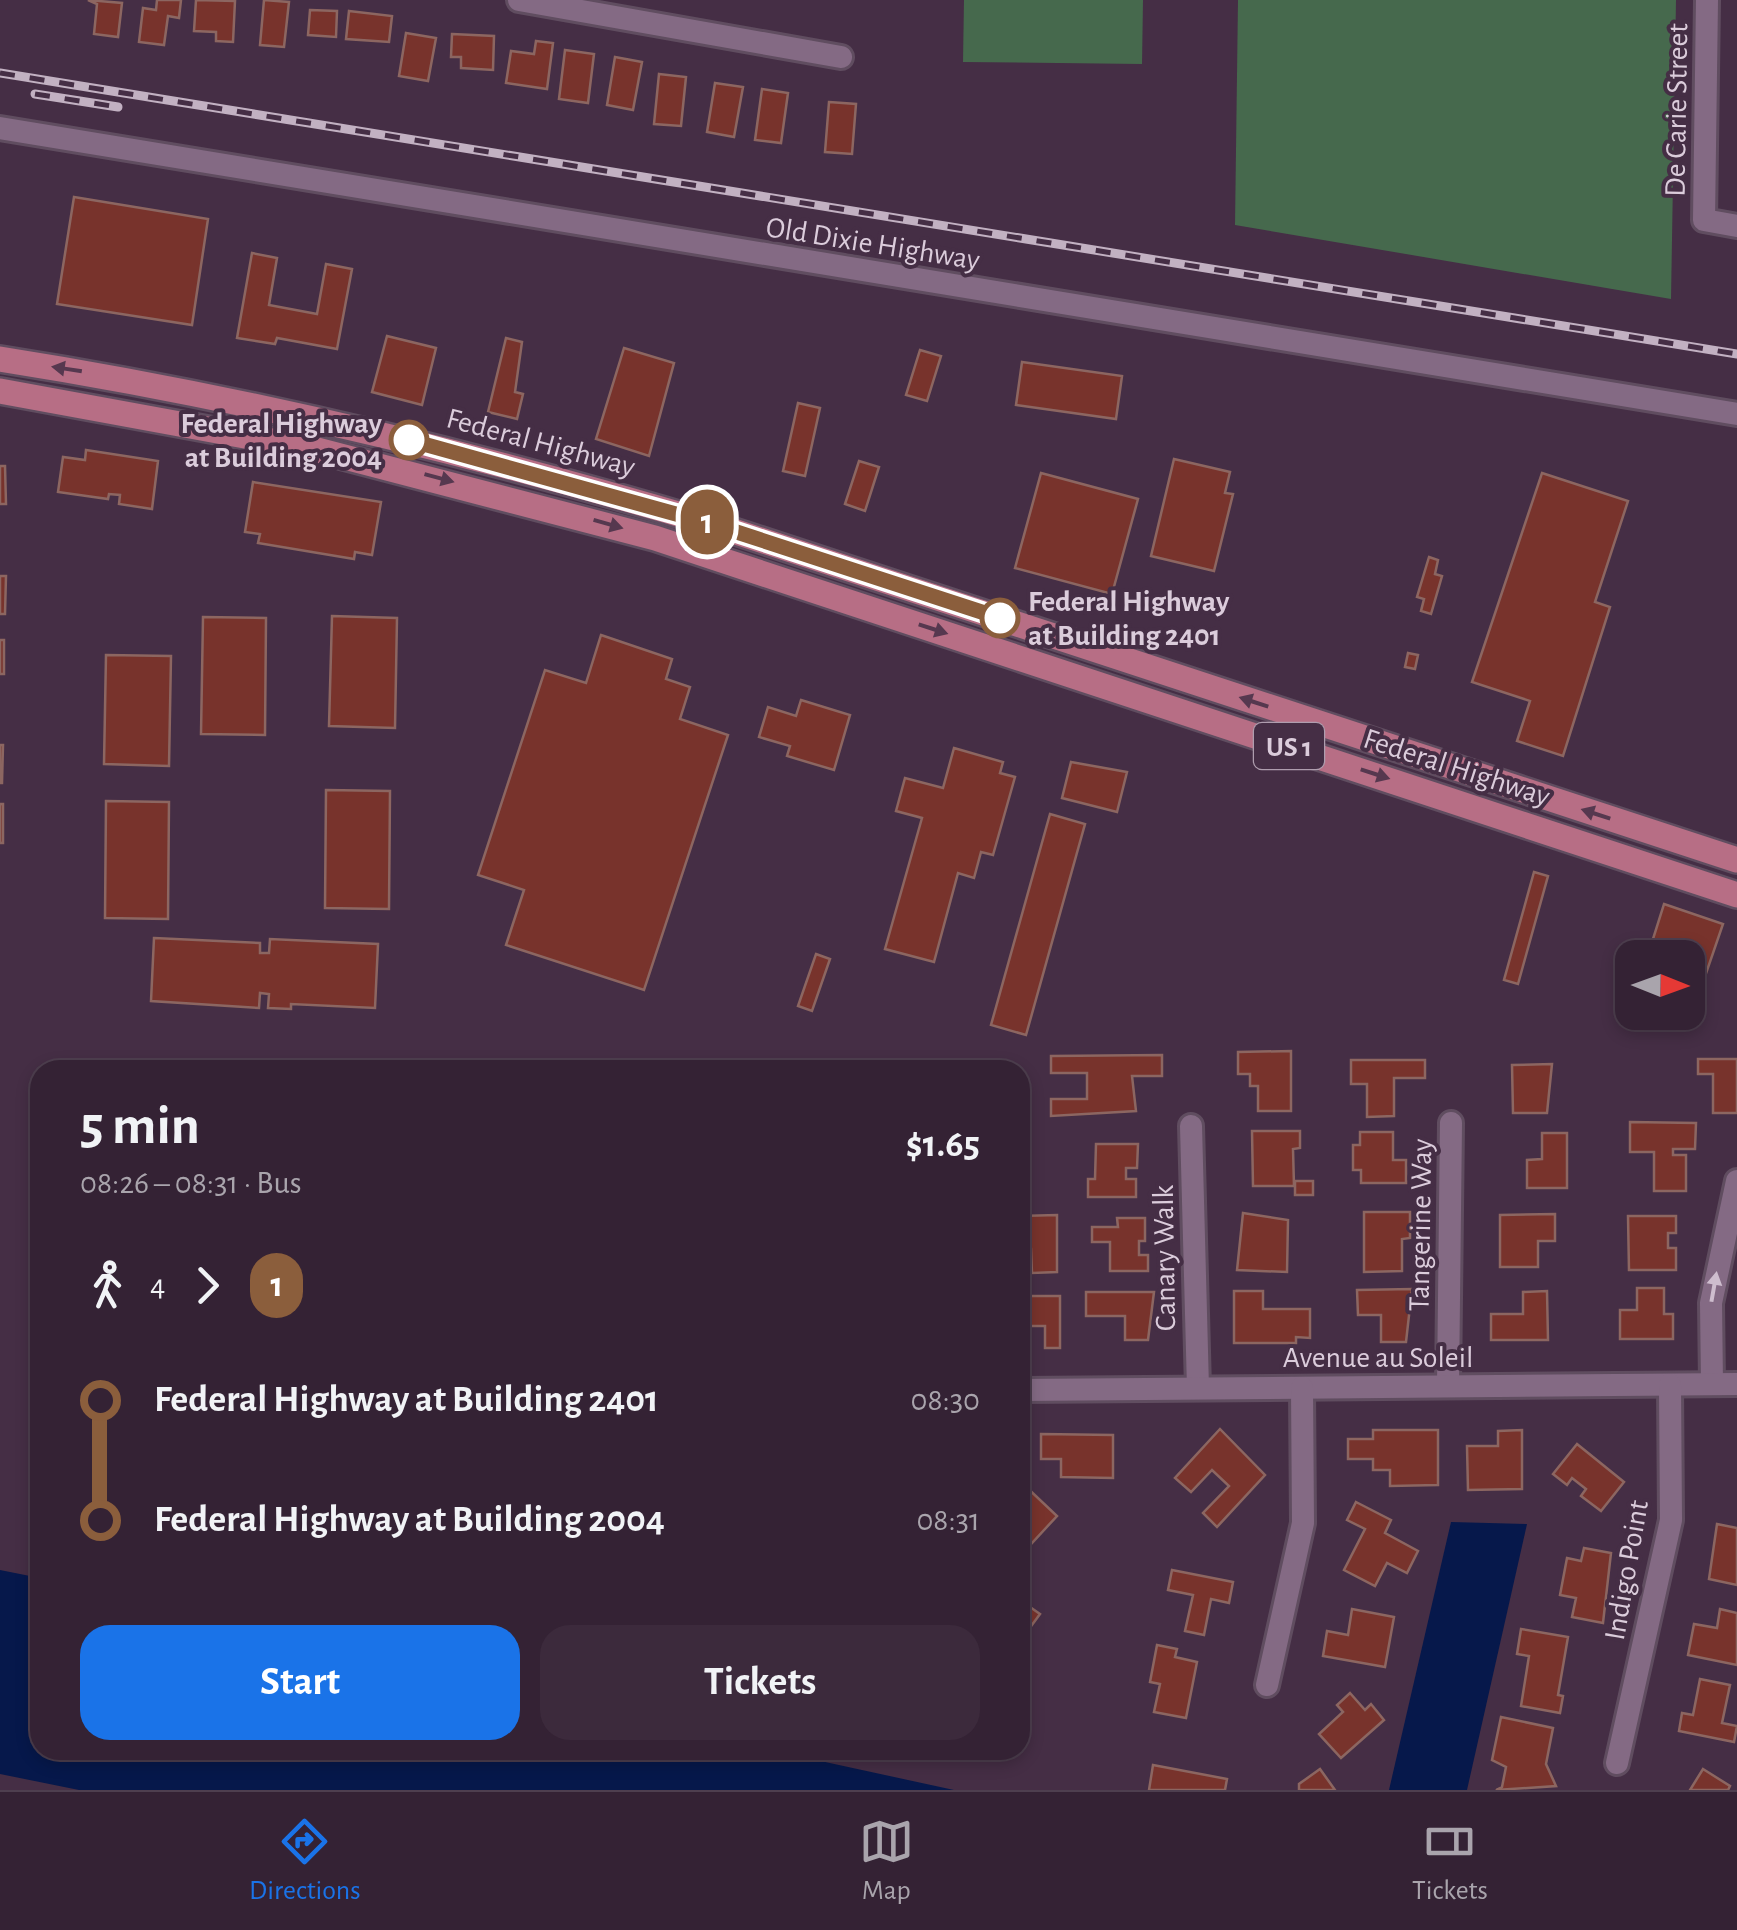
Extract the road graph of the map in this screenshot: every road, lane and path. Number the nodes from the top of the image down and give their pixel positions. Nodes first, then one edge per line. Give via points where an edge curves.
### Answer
1 (519, 0) edge
2 (1707, 0) edge
3 (600, 6) edge
4 (841, 57) dead end
5 (0, 128) edge
6 (1737, 226) edge
7 (0, 359) edge
8 (0, 391) edge
9 (192, 393) junction
10 (58, 400) junction
11 (1737, 414) edge
12 (331, 422) junction
13 (190, 423) junction
14 (712, 524) junction
15 (655, 538) junction
16 (722, 560) junction
17 (850, 570) junction
18 (1642, 829) junction
19 (1592, 846) junction
20 (1730, 858) edge
21 (1646, 866) junction
22 (1737, 895) edge
23 (1451, 1124) dead end
24 (1191, 1126) dead end
25 (1737, 1181) edge
26 (1670, 1384) junction
27 (1712, 1384) junction
28 (1737, 1384) edge
29 (1448, 1386) junction
30 (1198, 1388) junction
31 (1302, 1388) junction
32 (1030, 1390) edge
33 (1267, 1685) dead end
34 (1617, 1764) dead end

1 - 3 street
2 - 6 street, De Carie Street via 1704,220
3 - 4 street
5 - 11 street, Old Dixie Highway
9 -> 7 main road, Federal Highway / US 1
8 - 10 main road, Federal Highway / US 1
9 - 10 main road via 178,402 100,394
9 - 12 main road, Federal Highway / US 1
10 - 13 main road, Federal Highway / US 1
12 - 13 main road via 301,426 225,412
12 - 14 main road, Federal Highway / US 1
13 -> 15 main road, Federal Highway / US 1 via 424,474
14 - 15 main road
14 - 17 main road, Federal Highway / US 1
15 - 16 main road, Federal Highway / US 1
16 - 17 main road via 750,550 819,570
16 -> 19 main road, Federal Highway / US 1
18 -> 17 main road, Federal Highway / US 1
18 - 19 main road via 1626,840
18 - 20 main road, Federal Highway / US 1
19 - 21 main road, Federal Highway / US 1
20 - 21 main road via 1675,857
21 - 22 main road, Federal Highway / US 1
23 - 29 street, Tangerine Way
24 - 30 street, Canary Walk
27 -> 25 street via 1711,1303
26 - 27 street, Avenue au Soleil
26 - 29 street, Avenue au Soleil
26 - 34 street, Indigo Point via 1671,1520
27 - 28 street, Avenue au Soleil
29 - 31 street, Avenue au Soleil
30 - 31 street, Avenue au Soleil
30 - 32 street, Avenue au Soleil
31 - 33 street via 1303,1524

